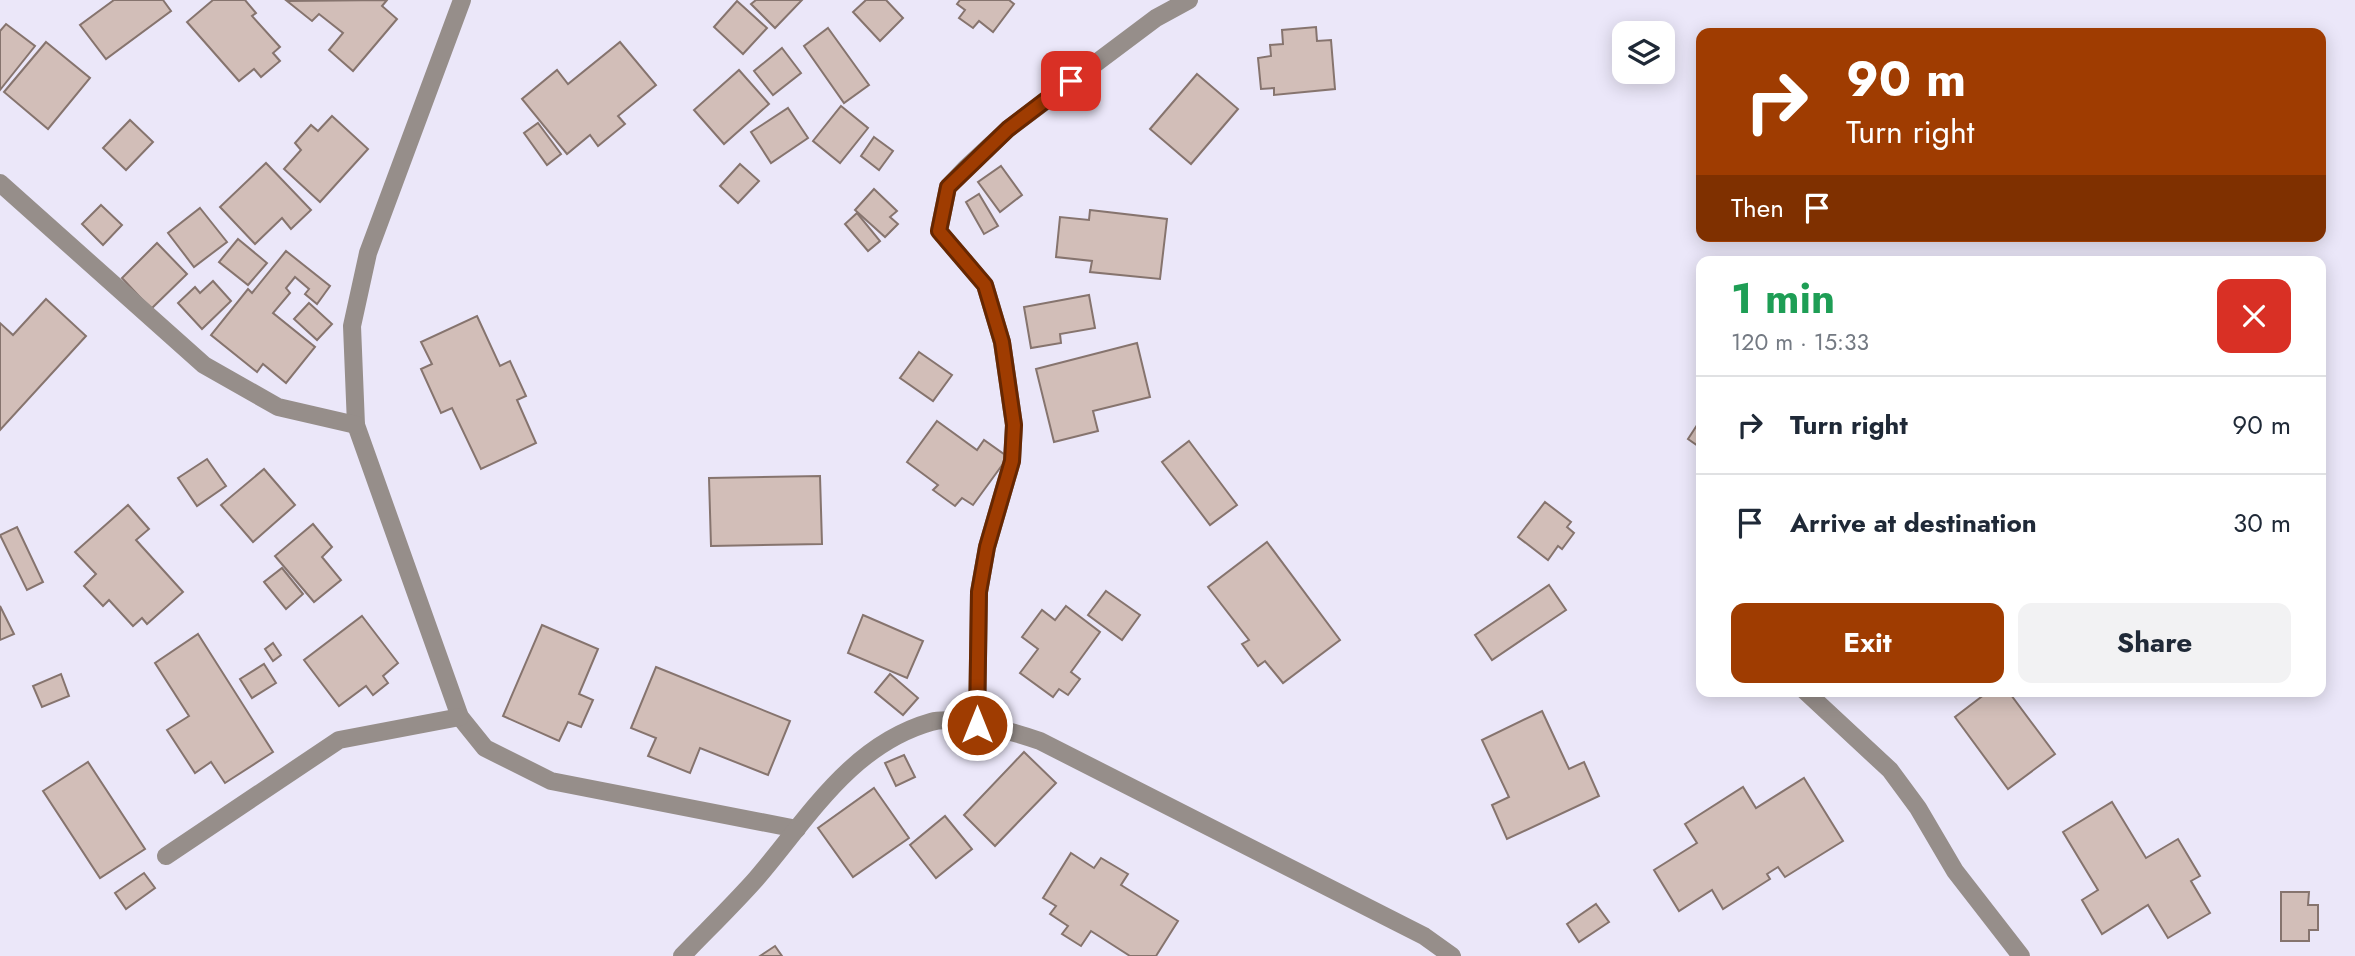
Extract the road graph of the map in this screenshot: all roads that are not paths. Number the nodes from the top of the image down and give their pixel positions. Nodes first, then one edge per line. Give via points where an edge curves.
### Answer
1 (462, 0) edge
2 (1189, 0) edge
3 (0, 183) edge
4 (356, 425) junction
5 (1811, 697) edge
6 (460, 717) junction
7 (977, 725) junction
8 (797, 829) junction
9 (166, 856) dead end
10 (682, 956) edge
11 (1452, 956) edge
12 (2021, 956) edge

1 - 4 street via 368,253 352,326
2 - 7 street via 1156,18 1008,129 948,187 939,231 985,285 1002,342 1014,425 1012,461 979,592
3 - 4 street via 204,365 278,407
4 - 6 street
5 - 12 street via 1890,770 1955,872
6 - 8 street via 485,748 551,781
6 - 9 street via 339,740
7 - 8 street via 932,722 882,745 834,783
7 - 11 street via 1040,741 1412,929
8 - 10 street

